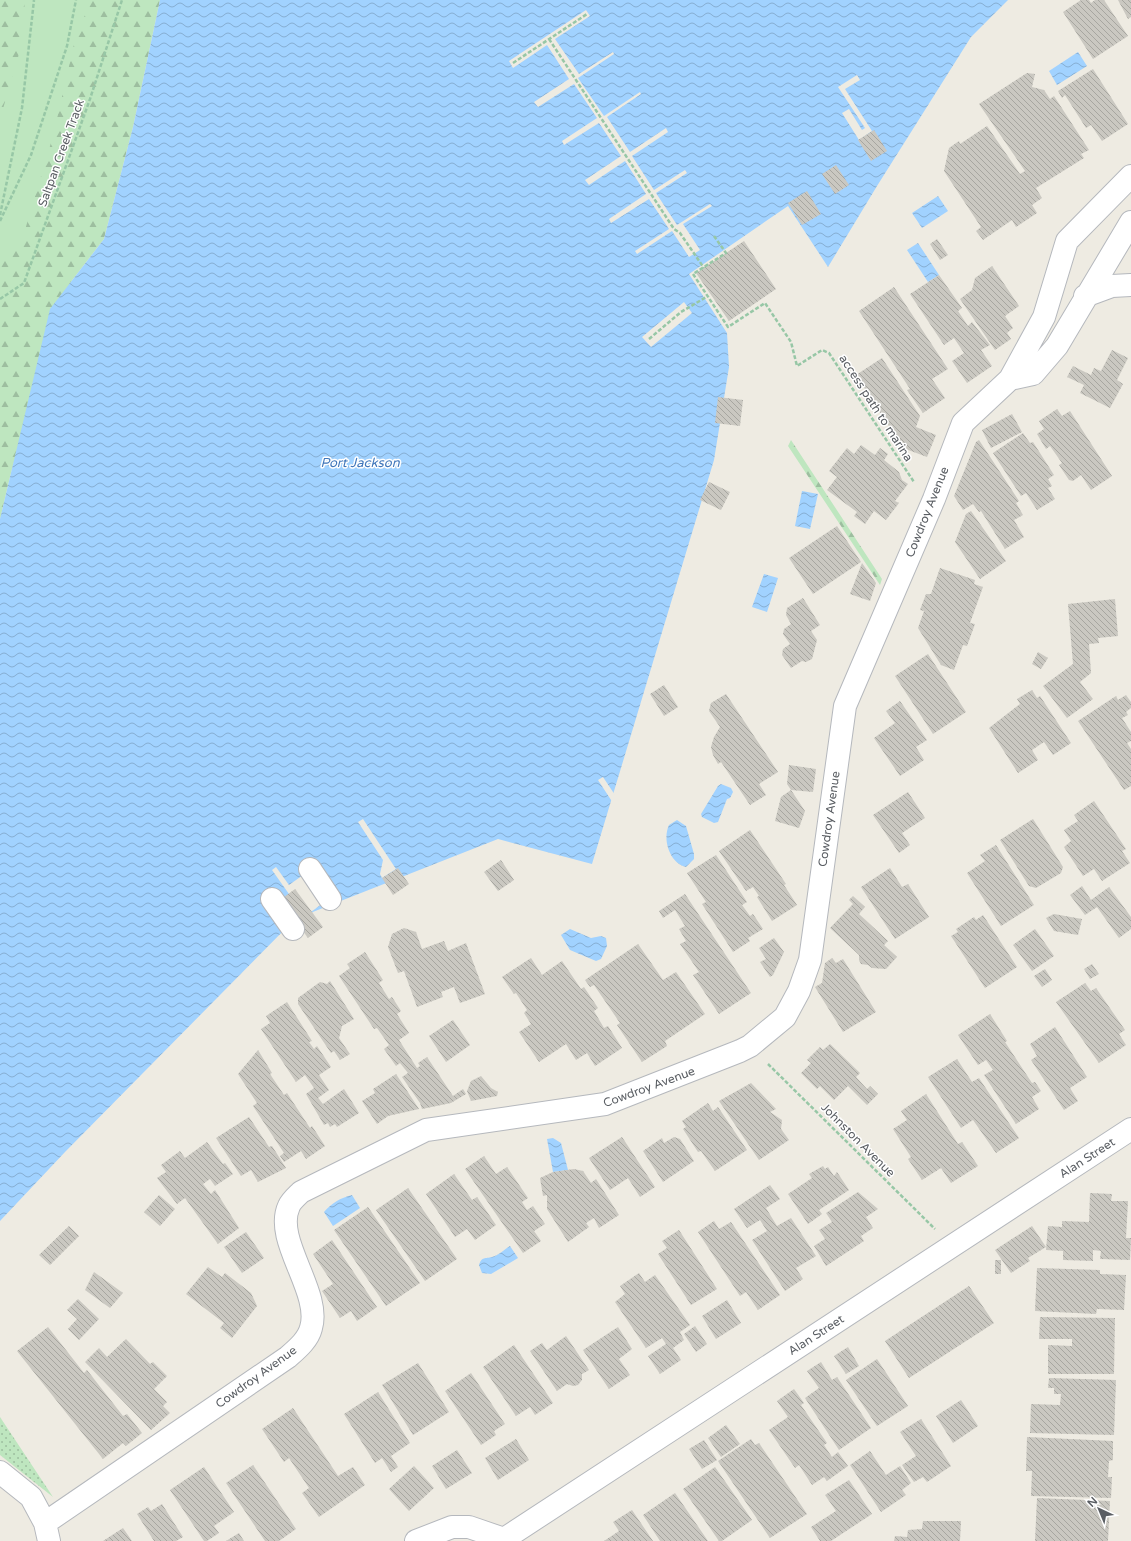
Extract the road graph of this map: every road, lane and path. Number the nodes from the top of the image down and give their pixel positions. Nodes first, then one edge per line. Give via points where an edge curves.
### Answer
1 (34, 0) edge
2 (76, 0) edge
3 (122, 0) edge
4 (587, 14) dead end
5 (549, 39) junction
6 (513, 63) dead end
7 (1131, 176) edge
8 (0, 215) edge
9 (0, 221) edge
10 (1129, 234) edge
11 (714, 236) dead end
12 (704, 268) junction
13 (1131, 285) edge
14 (708, 296) junction
15 (1085, 296) junction
16 (0, 299) edge
17 (649, 339) dead end
18 (1010, 379) junction
19 (934, 499) junction
20 (310, 869) dead end
21 (272, 899) dead end
22 (330, 899) dead end
23 (293, 929) dead end
24 (750, 1046) junction
25 (1131, 1129) edge
26 (952, 1246) junction
27 (0, 1472) edge
28 (47, 1532) edge
29 (503, 1540) edge
30 (416, 1541) edge

1 - 8 path via 22,108
2 - 9 path via 67,46 31,155
3 - 16 path, Saltpan Creek Track via 90,99 24,282
4 - 5 path
5 - 6 path
5 - 12 path via 674,229 685,239
7 - 18 street, Cowdroy Avenue via 1067,241 1044,317
10 - 15 street
11 - 12 path via 726,253
12 - 14 path via 693,274
13 - 15 street via 1112,286
14 - 17 path via 681,312
14 - 19 path, access path to marina via 728,327 764,303 791,342 797,366 822,350 829,353 917,487
15 - 18 street via 1057,346 1033,374
18 - 19 street, Cowdroy Avenue via 963,423
19 - 24 street, Cowdroy Avenue via 845,706 810,960 799,991 785,1017
20 - 22 street
21 - 23 street
24 - 26 path, Johnston Avenue
24 - 28 street, Cowdroy Avenue via 712,1064 605,1104 426,1130 301,1192 289,1205 286,1221 290,1244 312,1311 311,1328 303,1344
25 - 26 street, Alan Street
26 - 29 street, Alan Street
27 - 28 street via 31,1497
29 - 30 street via 469,1527 452,1527

